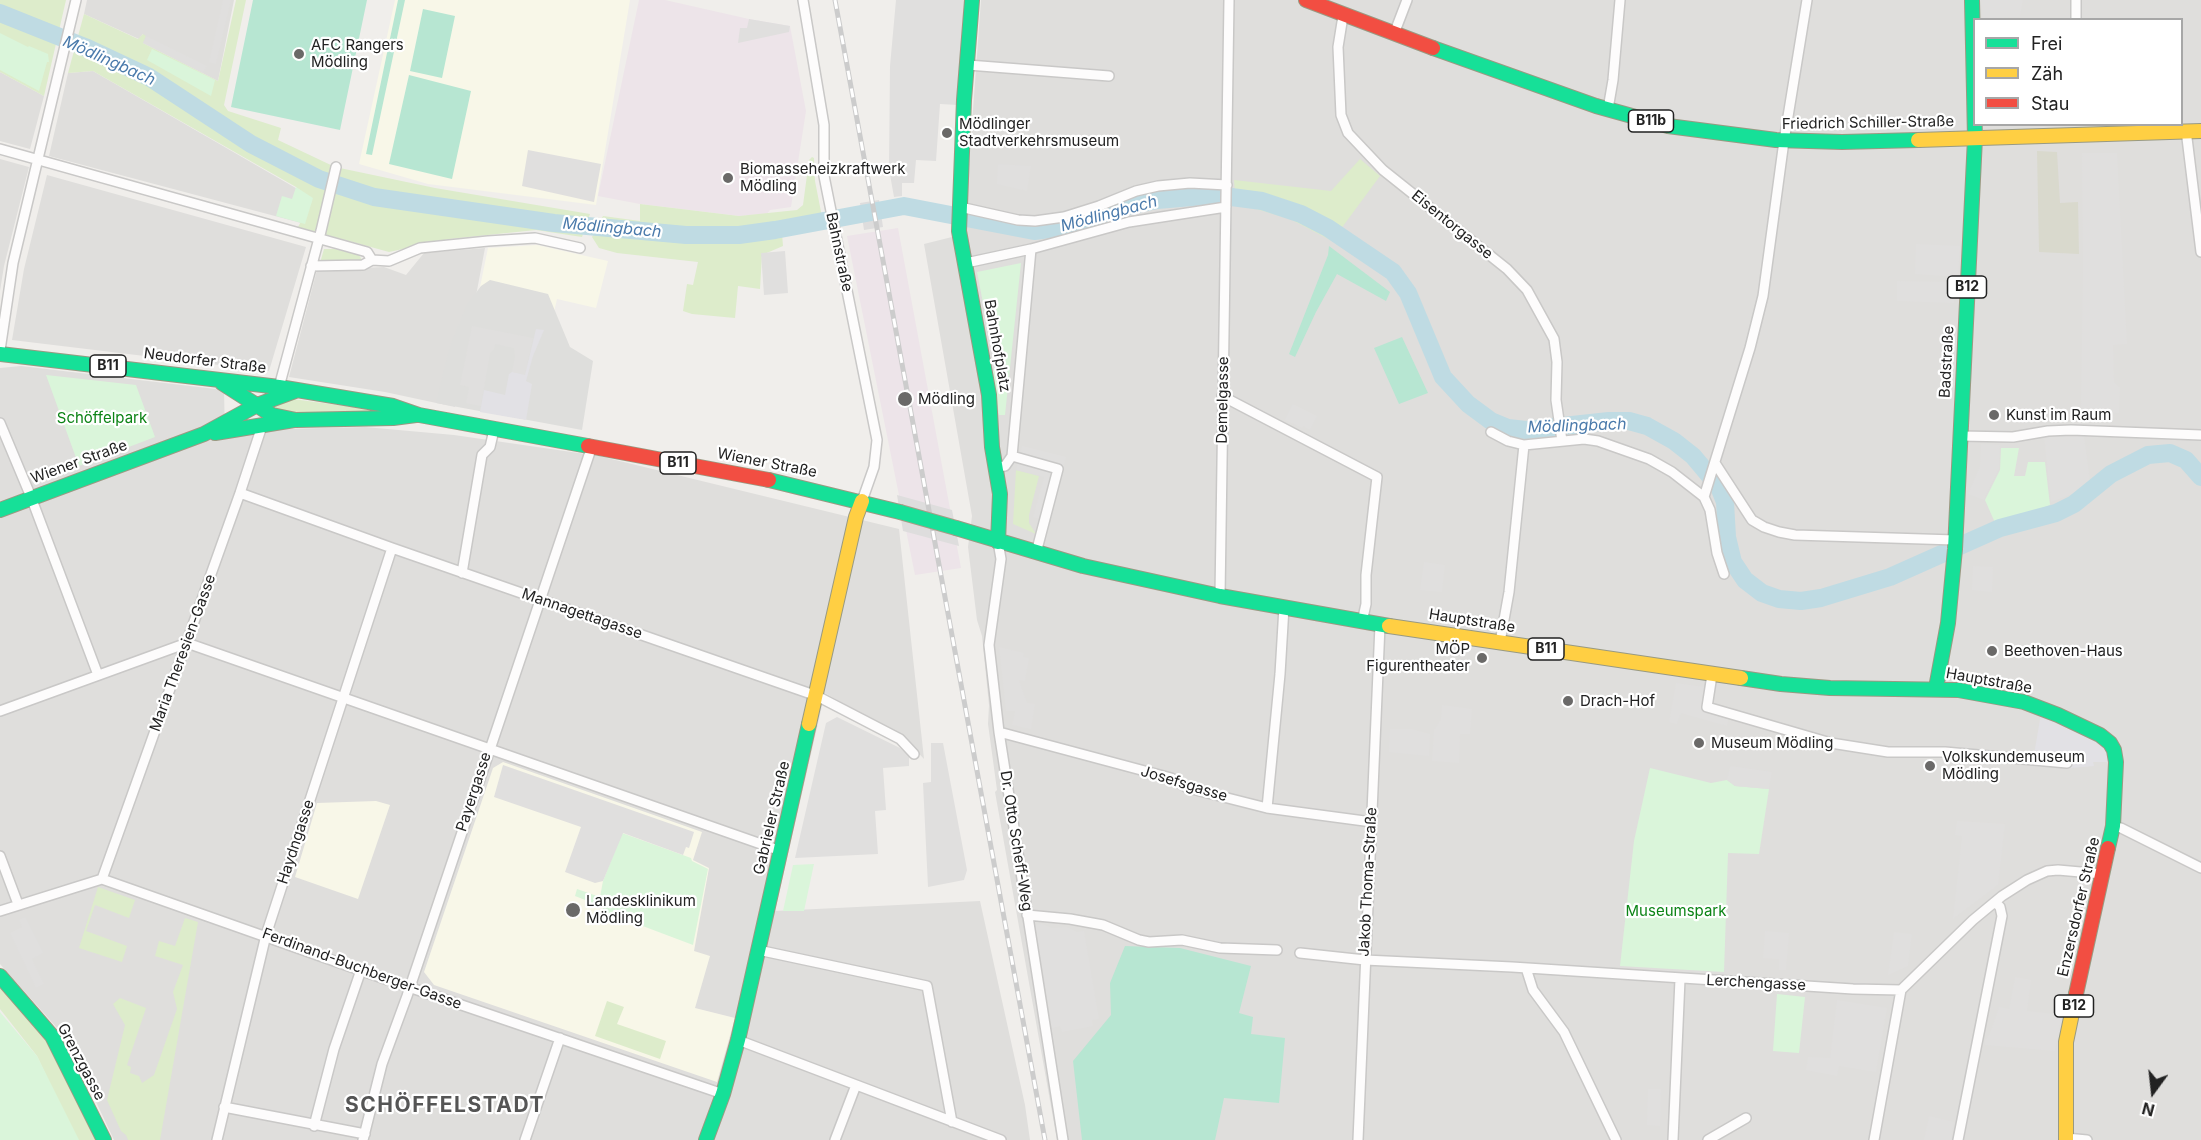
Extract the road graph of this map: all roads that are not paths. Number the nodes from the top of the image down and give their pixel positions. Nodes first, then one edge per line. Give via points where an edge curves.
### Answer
1 (76, 0) edge
2 (803, 0) edge
3 (972, 0) edge
4 (1229, 0) edge
5 (1306, 0) edge
6 (1407, 0) edge
7 (1620, 0) edge
8 (1807, 0) edge
9 (1972, 0) edge
10 (2076, 0) edge
11 (1343, 16) junction
12 (2076, 18) edge
13 (1394, 34) junction
14 (1973, 46) edge
15 (968, 65) junction
16 (1109, 76) dead end
17 (1608, 109) junction
18 (1975, 126) edge
19 (2186, 130) junction
20 (2201, 130) edge
21 (1975, 138) junction
22 (1784, 141) junction
23 (0, 149) edge
24 (38, 160) junction
25 (335, 171) dead end
26 (1227, 187) junction
27 (1225, 206) junction
28 (960, 209) junction
29 (319, 239) junction
30 (580, 248) dead end
31 (1031, 249) junction
32 (2201, 252) edge
33 (372, 260) junction
34 (966, 263) junction
35 (311, 266) junction
36 (0, 352) edge
37 (217, 380) junction
38 (279, 387) junction
39 (298, 390) junction
40 (1222, 396) junction
41 (257, 405) junction
42 (419, 415) junction
43 (296, 420) junction
44 (0, 423) edge
45 (262, 426) junction
46 (494, 430) junction
47 (1491, 432) dead end
48 (204, 434) junction
49 (2201, 435) edge
50 (1960, 436) junction
51 (1561, 437) junction
52 (1524, 445) junction
53 (592, 446) junction
54 (1012, 456) junction
55 (1714, 466) junction
56 (996, 467) junction
57 (240, 493) junction
58 (30, 497) junction
59 (1704, 497) junction
60 (862, 501) junction
61 (0, 510) edge
62 (1955, 541) junction
63 (998, 542) junction
64 (392, 548) junction
65 (1036, 553) junction
66 (462, 573) junction
67 (1724, 574) dead end
68 (1220, 596) junction
69 (541, 600) junction
70 (1284, 607) junction
71 (1362, 622) junction
72 (1380, 625) junction
73 (1500, 642) junction
74 (187, 643) junction
75 (98, 675) junction
76 (1712, 675) junction
77 (1936, 688) junction
78 (817, 696) junction
79 (343, 697) junction
80 (0, 711) edge
81 (999, 732) junction
82 (489, 749) junction
83 (914, 754) dead end
84 (2067, 763) dead end
85 (2115, 788) joint
86 (1267, 808) junction
87 (1372, 822) junction
88 (2114, 826) junction
89 (782, 851) junction
90 (0, 856) edge
91 (2201, 868) edge
92 (2103, 874) junction
93 (102, 879) junction
94 (18, 904) junction
95 (1998, 906) junction
96 (0, 911) edge
97 (1027, 915) junction
98 (266, 935) junction
99 (758, 950) junction
100 (1277, 950) dead end
101 (1300, 953) dead end
102 (1365, 960) junction
103 (1526, 968) junction
104 (361, 970) junction
105 (0, 976) edge
106 (1680, 979) junction
107 (409, 987) junction
108 (1901, 990) junction
109 (560, 1038) junction
110 (738, 1040) junction
111 (856, 1085) junction
112 (723, 1094) junction
113 (224, 1107) junction
114 (1746, 1118) dead end
115 (952, 1122) junction
116 (314, 1126) junction
117 (364, 1137) edge
118 (2066, 1139) edge
119 (104, 1140) edge
120 (217, 1140) edge
121 (525, 1140) edge
122 (706, 1140) edge
123 (835, 1140) edge
124 (1001, 1140) edge
125 (1063, 1140) edge
126 (1358, 1140) edge
127 (1616, 1140) edge
128 (1673, 1140) edge
129 (1708, 1140) edge
130 (1874, 1140) edge
131 (1958, 1140) edge
132 (2087, 1140) edge

1 - 24 street
2 - 60 street, Bahnstraße via 824,125 824,176 877,440 874,467
3 - 15 main road, Bahnhofplatz
4 - 26 street
5 - 11 main road, Friedrich Schiller-Straße / B11b
6 - 13 street
7 - 17 street
8 - 22 street
9 - 14 main road, Badstraße
10 - 12 street
11 - 13 main road, Friedrich Schiller-Straße / B11b
11 - 51 street, Eisentorgasse via 1338,47 1341,115 1348,134 1383,170 1507,269 1527,290 1554,339
13 - 17 main road, Friedrich Schiller-Straße / B11b
15 - 16 street
15 - 28 main road, Bahnhofplatz
17 - 22 main road, Friedrich Schiller-Straße / B11b via 1696,131
18 - 21 main road, Badstraße
19 - 20 main road, Friedrich Schiller-Straße
19 - 21 main road, Friedrich Schiller-Straße
19 - 32 street
21 - 22 main road, Friedrich Schiller-Straße / B11b
21 - 50 main road, Badstraße / B12
22 - 55 street via 1763,296
23 - 24 street
24 - 29 street
24 - 36 street via 13,263
25 - 29 street
26 - 27 street, Demelgasse
26 - 28 street via 1190,183 1158,186 1064,217 1035,221
27 - 31 street via 1130,222
27 - 40 street, Demelgasse
28 - 34 main road, Bahnhofplatz via 959,229
29 - 33 street via 367,252
29 - 35 street
30 - 33 street via 535,238 420,248 389,261
31 - 34 street
31 - 54 street, Bahnhofplatz
33 - 35 street via 363,265
34 - 56 main road, Bahnhofplatz via 989,395
35 - 38 street
36 - 37 main road, Neudorfer Straße / B11
37 - 38 main road, Neudorfer Straße / B11
37 - 41 main road, Wiener Straße / B11
38 - 39 main road, Neudorfer Straße / B11
39 - 41 main road, Wiener Straße
39 - 42 main road, Wiener Straße / B11 via 393,406
40 - 68 street, Demelgasse
40 - 71 street via 1377,477
41 - 43 main road, Wiener Straße / B11 via 272,415
41 - 48 main road, Wiener Straße
42 - 43 main road, Wiener Straße / B11
42 - 46 main road, Wiener Straße / B11
43 - 45 main road, Wiener Straße
44 - 58 street
45 - 48 main road, Wiener Straße
45 - 57 street, Maria Theresien-Gasse
46 - 53 main road, Wiener Straße / B11
46 - 66 street via 490,447 482,455
47 - 52 street
48 - 58 main road, Wiener Straße
49 - 50 street via 2071,430 2013,437
50 - 62 main road, Badstraße / B12
51 - 52 street
51 - 59 street via 1598,441 1649,459
52 - 73 street
53 - 60 main road, Wiener Straße / B11
53 - 69 street, Payergasse
54 - 56 street via 1005,466
54 - 65 street via 1058,469
55 - 59 street
55 - 62 street via 1752,520 1764,528 1795,535
56 - 63 main road, Bahnhofplatz via 1000,494
57 - 64 street, Mannagettagasse
57 - 74 street, Maria Theresien-Gasse
58 - 61 main road, Wiener Straße
58 - 75 street
59 - 67 street
60 - 63 main road, Wiener Straße / B11, bridge
60 - 78 main road, Gabrieler Straße
62 - 77 main road, Badstraße / B12 via 1948,623
63 - 65 main road, Hauptstraße / B11
63 - 81 street, Dr. Otto Scheff-Weg via 1001,559 989,645
64 - 66 street, Mannagettagasse
64 - 79 street, Haydngasse
65 - 68 main road, Hauptstraße / B11
66 - 69 street, Mannagettagasse
68 - 70 main road, Hauptstraße / B11
69 - 78 street, Mannagettagasse
69 - 82 street, Payergasse
70 - 71 main road, Hauptstraße / B11
70 - 86 street
71 - 72 main road, Hauptstraße / B11
72 - 73 main road, Hauptstraße / B11
72 - 87 street, Jakob Thoma-Straße
73 - 76 main road, Hauptstraße / B11
74 - 75 street
74 - 79 street
74 - 93 street, Maria Theresien-Gasse
75 - 80 street
76 - 77 main road, Hauptstraße / B11 via 1830,688
76 - 84 street via 1707,707 1831,743 1888,752 1945,752
77 - 85 main road, Hauptstraße / B12 via 2024,702 2084,727 2110,743 2114,750
78 - 83 street, Mannagettagasse via 900,739
78 - 89 main road, Gabrieler Straße
79 - 82 street
79 - 98 street, Haydngasse
81 - 86 street, Josefsgasse
81 - 97 street, Dr. Otto Scheff-Weg
82 - 89 street
82 - 107 street, Payergasse
85 - 88 main road, Enzersdorfer Straße / B12
86 - 87 street, Josefsgasse
87 - 102 street, Jakob Thoma-Straße
88 - 91 street
88 - 92 main road, Enzersdorfer Straße / B12
89 - 99 main road, Gabrieler Straße
90 - 94 street
92 - 95 street via 2047,872 2027,880
92 - 118 main road, Enzersdorfer Straße / B12 via 2066,1042
93 - 94 street
93 - 98 street, Ferdinand-Buchberger-Gasse
94 - 96 street
95 - 108 street via 1973,920
95 - 131 street via 2002,916
97 - 100 street via 1103,925 1149,942 1182,940 1220,948
97 - 125 street, Dr. Otto Scheff-Weg
98 - 104 street, Ferdinand-Buchberger-Gasse
98 - 113 street, Haydngasse
99 - 110 main road, Gabrieler Straße
99 - 115 street via 927,986
101 - 102 street, Lerchengasse
102 - 103 street, Lerchengasse
102 - 126 street, Jakob Thoma-Straße
103 - 106 street, Lerchengasse
103 - 127 street via 1533,990 1564,1032
104 - 107 street, Ferdinand-Buchberger-Gasse
104 - 116 street via 334,1049
105 - 119 main road, Grenzgasse via 52,1036
106 - 108 street, Lerchengasse
106 - 128 street
107 - 109 street, Ferdinand-Buchberger-Gasse
107 - 117 street, Payergasse via 382,1064
108 - 130 street
109 - 112 street, Ferdinand-Buchberger-Gasse
109 - 121 street
110 - 111 street
110 - 112 main road, Gabrieler Straße
111 - 115 street
111 - 123 street
112 - 122 main road, Gabrieler Straße
113 - 116 street
113 - 120 street, Haydngasse
114 - 129 street
115 - 124 street
116 - 117 street
118 - 132 street

